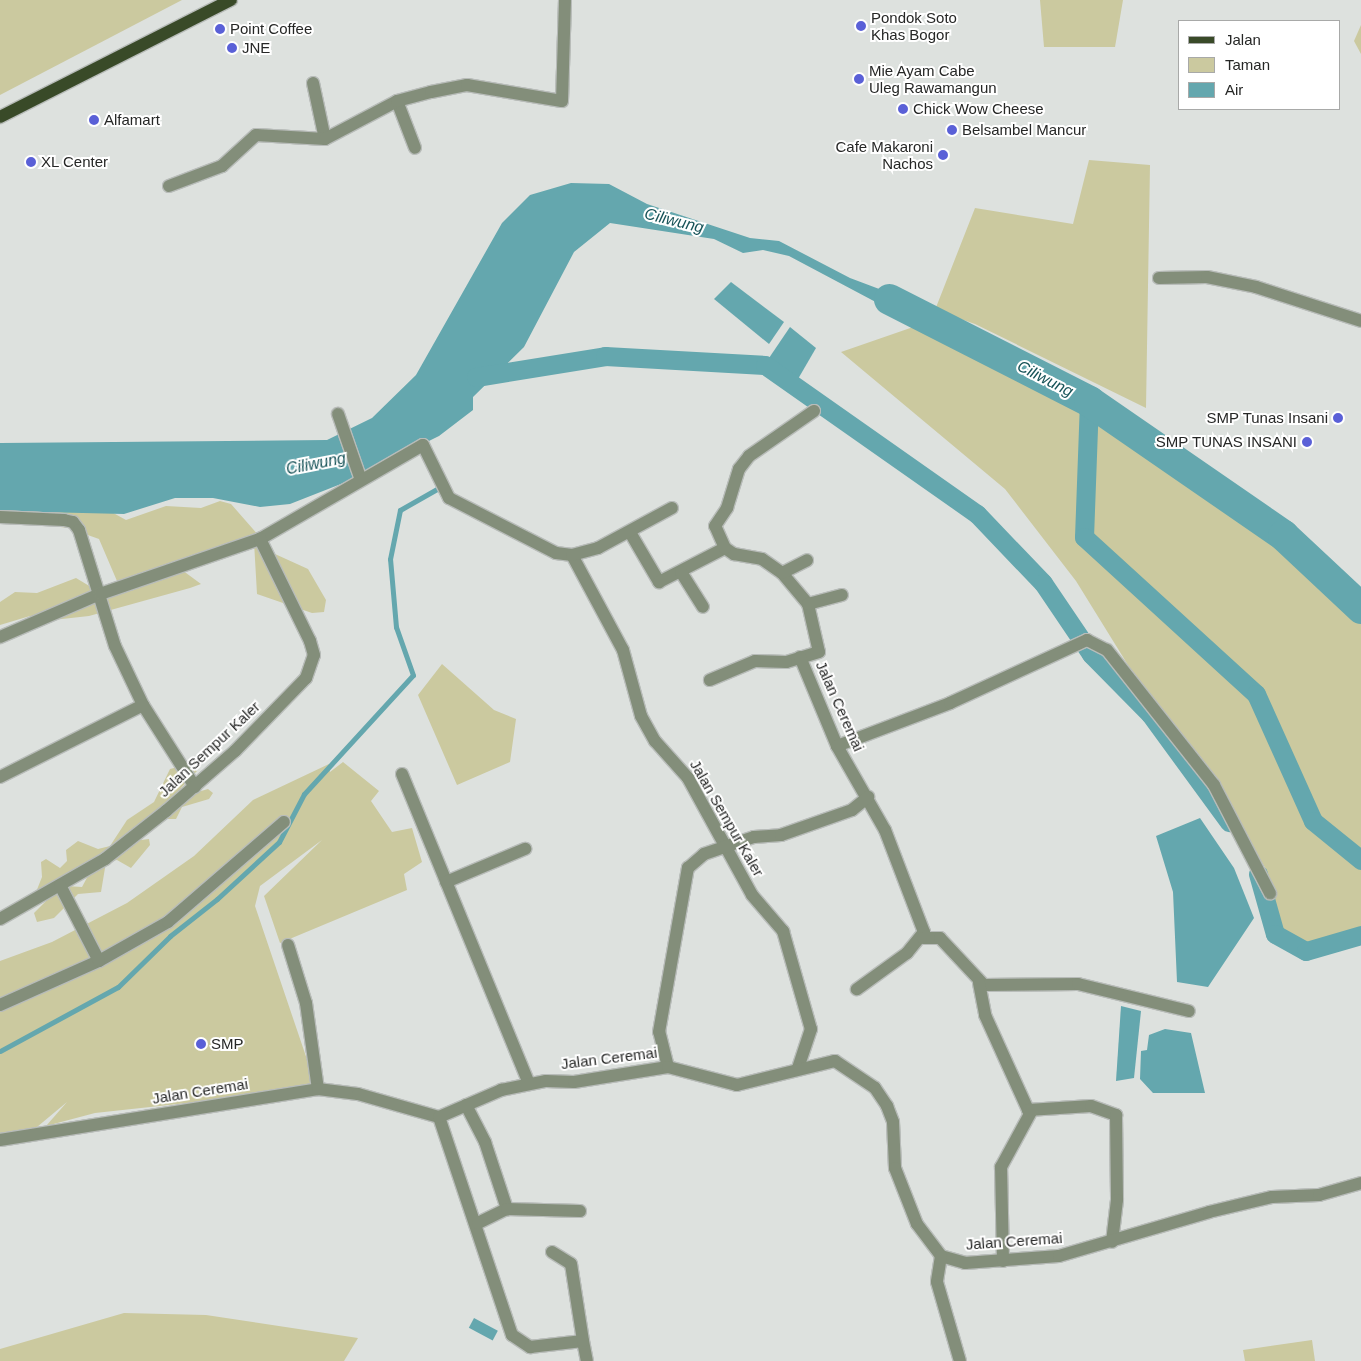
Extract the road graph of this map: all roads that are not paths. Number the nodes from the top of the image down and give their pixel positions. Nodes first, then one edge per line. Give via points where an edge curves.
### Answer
1 (231, 0) edge
2 (565, 0) edge
3 (313, 83) dead end
4 (397, 101) junction
5 (0, 117) edge
6 (325, 140) junction
7 (415, 148) dead end
8 (169, 186) dead end
9 (1159, 278) dead end
10 (1361, 321) edge
11 (814, 411) dead end
12 (338, 414) dead end
13 (359, 477) junction
14 (672, 508) dead end
15 (0, 517) edge
16 (631, 534) junction
17 (260, 539) junction
18 (725, 548) junction
19 (572, 556) junction
20 (807, 560) dead end
21 (681, 572) junction
22 (782, 573) junction
23 (100, 594) junction
24 (842, 595) dead end
25 (808, 604) junction
26 (704, 607) dead end
27 (0, 637) edge
28 (800, 657) junction
29 (710, 680) dead end
30 (143, 705) junction
31 (837, 746) junction
32 (402, 774) dead end
33 (0, 776) edge
34 (195, 787) junction
35 (868, 797) junction
36 (284, 822) dead end
37 (727, 846) junction
38 (525, 849) dead end
39 (446, 882) junction
40 (60, 885) junction
41 (1270, 892) dead end
42 (0, 919) edge
43 (923, 938) junction
44 (288, 945) dead end
45 (99, 961) junction
46 (979, 983) junction
47 (857, 989) dead end
48 (0, 1005) edge
49 (1189, 1012) dead end
50 (668, 1067) junction
51 (798, 1068) junction
52 (529, 1083) junction
53 (318, 1089) junction
54 (466, 1105) junction
55 (1031, 1112) junction
56 (439, 1117) junction
57 (0, 1140) edge
58 (1361, 1183) edge
59 (507, 1210) junction
60 (580, 1211) dead end
61 (478, 1223) junction
62 (1112, 1242) junction
63 (552, 1252) dead end
64 (941, 1256) junction
65 (1003, 1261) junction
66 (583, 1341) junction
67 (587, 1361) edge
68 (960, 1361) edge

1 - 5 main road
2 - 4 street via 565,97 558,102 467,85
3 - 6 street
4 - 6 street
4 - 7 street
6 - 8 street via 256,135 222,166
9 - 10 street via 1207,277 1256,287
11 - 18 street via 749,456 739,469 727,508 715,526
12 - 13 street
13 - 17 street
13 - 19 street via 425,444 446,494 545,549
14 - 16 street
15 - 23 street via 73,522
16 - 19 street
16 - 21 street via 659,582
17 - 23 street
17 - 34 street, Jalan Sempur Kaler via 310,641 312,669 242,744
18 - 21 street
18 - 22 street, Jalan Ceremai via 734,554 762,559
19 - 37 street, Jalan Sempur Kaler via 623,650 641,716 655,741 688,778
20 - 22 street
21 - 26 street
22 - 25 street, Jalan Ceremai
23 - 27 street
23 - 30 street via 115,646
24 - 25 street
25 - 28 street, Jalan Ceremai via 820,651
28 - 29 street, Jalan Ceremai via 755,661
28 - 31 street, Jalan Ceremai
30 - 33 street
30 - 34 street
31 - 35 street, Jalan Ceremai
31 - 41 street via 959,699 1087,640 1108,650 1214,785
32 - 39 street
34 - 40 street, Jalan Sempur Kaler via 105,859
35 - 37 street via 852,810 781,835
35 - 43 street, Jalan Ceremai
36 - 45 street via 168,922
37 - 50 street via 704,854 688,868 659,1032
37 - 51 street, Jalan Sempur Kaler via 752,896 783,931 788,946 811,1029
38 - 39 street
39 - 52 street
40 - 42 street, Jalan Sempur Kaler
40 - 45 street
43 - 46 street via 940,938
43 - 47 street
44 - 53 street via 306,1003
45 - 48 street
46 - 49 street via 1078,984
46 - 55 street via 985,1015
50 - 51 street, Jalan Ceremai via 737,1085
50 - 52 street, Jalan Ceremai
51 - 64 street, Jalan Ceremai via 835,1061 875,1088 894,1122 893,1156 906,1202
52 - 54 street, Jalan Ceremai
53 - 56 street, Jalan Ceremai via 358,1094
53 - 57 street, Jalan Ceremai
54 - 56 street, Jalan Ceremai
54 - 59 street via 485,1142
55 - 62 street via 1092,1106 1116,1115 1117,1200
55 - 65 street via 1001,1167
56 - 61 street
58 - 62 street, Jalan Ceremai via 1319,1195 1272,1197
59 - 60 street
59 - 61 street
61 - 66 street via 516,1340 530,1347
62 - 65 street, Jalan Ceremai via 1059,1256
63 - 66 street via 571,1264
64 - 65 street, Jalan Ceremai via 965,1263
64 - 68 street via 937,1282
66 - 67 street

